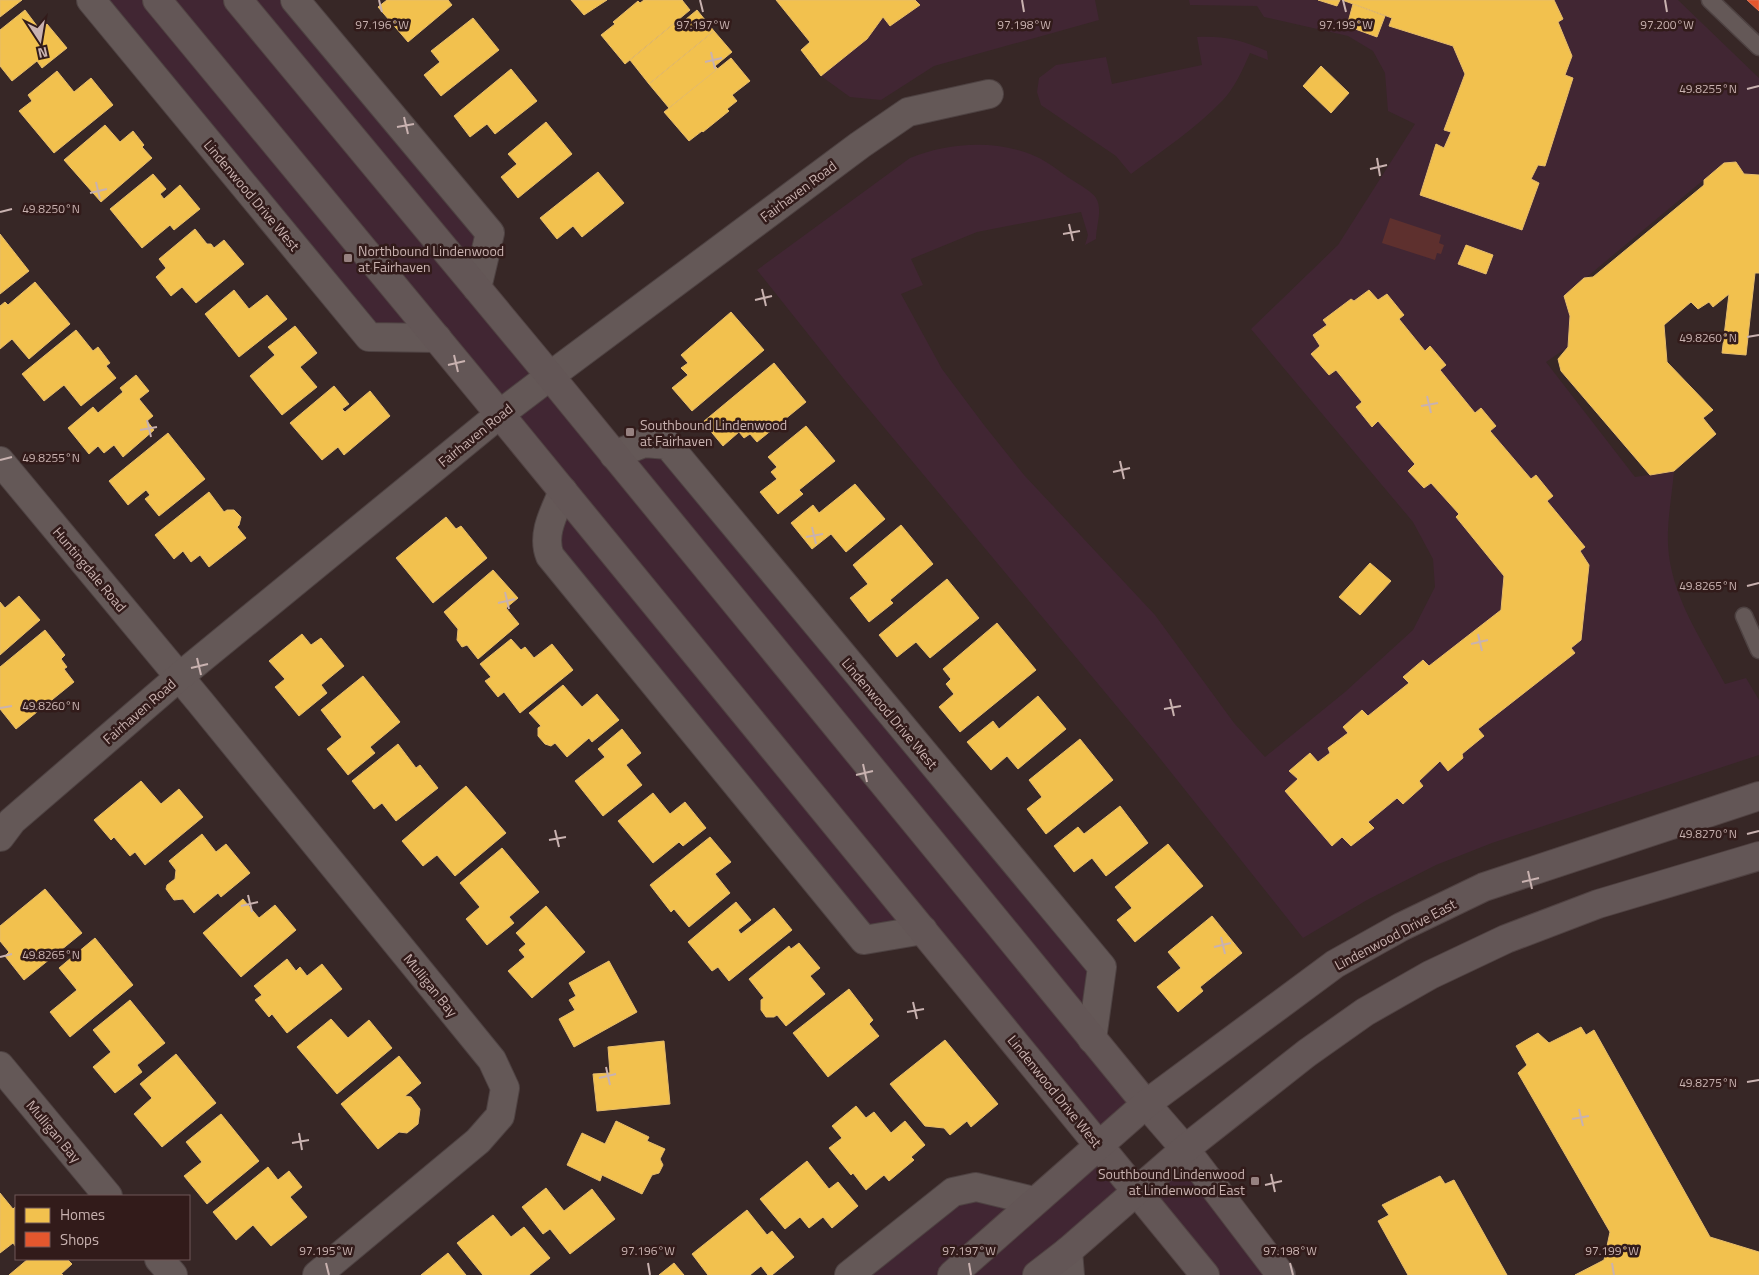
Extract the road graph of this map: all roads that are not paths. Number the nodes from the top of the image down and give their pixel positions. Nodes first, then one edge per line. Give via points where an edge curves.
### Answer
1 (91, 0) edge
2 (157, 0) edge
3 (238, 0) edge
4 (295, 0) edge
5 (1710, 0) edge
6 (1759, 47) edge
7 (990, 94) dead end
8 (477, 288) junction
9 (437, 338) junction
10 (550, 376) junction
11 (500, 414) junction
12 (614, 455) junction
13 (0, 462) edge
14 (563, 491) junction
15 (1759, 631) edge
16 (1759, 650) edge
17 (179, 677) junction
18 (1759, 796) edge
19 (0, 837) edge
20 (1759, 856) edge
21 (923, 930) junction
22 (1092, 1039) junction
23 (0, 1066) edge
24 (1146, 1104) junction
25 (1100, 1146) junction
26 (1185, 1149) junction
27 (1136, 1191) junction
28 (107, 1195) edge
29 (1034, 1202) junction
30 (160, 1260) edge
31 (1069, 1263) edge
32 (173, 1275) edge
33 (317, 1275) edge
34 (849, 1275) edge
35 (952, 1275) edge
36 (1037, 1275) edge
37 (1205, 1275) edge
38 (1281, 1275) edge

1 - 9 street, Lindenwood Drive West via 369,337
2 - 9 street, Lindenwood Drive West
3 - 8 street
4 - 8 street via 490,233
5 - 6 lane
7 - 10 street, Fairhaven Road via 908,112
8 - 10 street
9 - 11 street, Lindenwood Drive West
10 - 11 street, Fairhaven Road
10 - 12 street
11 - 14 street, Lindenwood Drive West
11 - 17 street, Fairhaven Road
12 - 22 street
12 - 22 street, Lindenwood Drive West via 644,444 668,445 1102,967
13 - 17 street, Huntingdale Road
14 - 21 street, Lindenwood Drive West
14 - 21 street via 548,532 546,547 550,556 864,940
15 - 16 lane via 1744,616
17 - 19 street, Fairhaven Road via 12,821
17 - 33 street, Mulligan Bay via 492,1060 505,1088 500,1116 478,1141
18 - 24 street, Lindenwood Drive East via 1484,887 1401,927 1335,964
20 - 26 street via 1598,904 1506,939 1430,975 1365,1012
21 - 25 street, Lindenwood Drive West
22 - 24 street
23 - 28 street, Mulligan Bay
24 - 25 street, Lindenwood Drive East
24 - 26 street
25 - 27 street, Lindenwood Drive West
25 - 29 street, Lindenwood Drive East
26 - 27 street
26 - 38 street
27 - 31 street
27 - 37 street, Lindenwood Drive West
29 - 34 street via 976,1187 954,1192
29 - 35 street, Lindenwood Drive East
30 - 32 street
31 - 36 street

